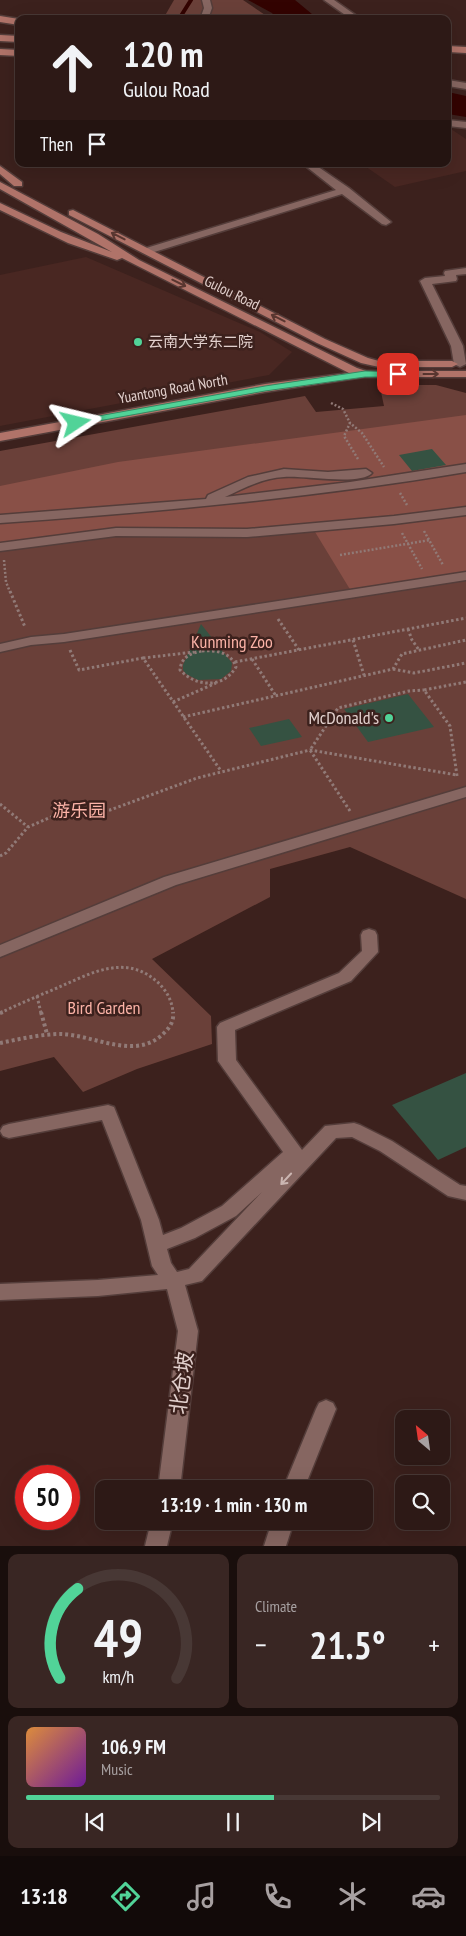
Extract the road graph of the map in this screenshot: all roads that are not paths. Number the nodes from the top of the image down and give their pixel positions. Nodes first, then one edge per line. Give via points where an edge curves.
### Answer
1 (206, 0) edge
2 (328, 0) edge
3 (205, 15) edge
4 (351, 15) edge
5 (0, 19) edge
6 (15, 21) edge
7 (0, 26) edge
8 (15, 28) edge
9 (0, 38) edge
10 (15, 39) edge
11 (0, 45) edge
12 (15, 46) edge
13 (451, 49) edge
14 (466, 50) edge
15 (0, 52) edge
16 (15, 56) edge
17 (15, 56) edge
18 (451, 56) edge
19 (0, 57) edge
20 (466, 57) edge
21 (451, 84) edge
22 (466, 86) edge
23 (451, 123) edge
24 (466, 125) edge
25 (312, 167) edge
26 (0, 172) edge
27 (0, 185) edge
28 (345, 190) junction
29 (0, 195) edge
30 (0, 206) edge
31 (386, 222) dead end
32 (147, 251) junction
33 (135, 262) junction
34 (466, 271) edge
35 (321, 340) junction
36 (330, 358) junction
37 (379, 364) junction
38 (464, 367) edge
39 (348, 368) junction
40 (365, 374) junction
41 (292, 384) junction
42 (0, 436) edge
43 (466, 468) edge
44 (366, 473) dead end
45 (203, 502) junction
46 (466, 511) edge
47 (0, 520) edge
48 (1, 547) edge
49 (466, 576) edge
50 (0, 648) edge
51 (464, 786) edge
52 (369, 935) dead end
53 (0, 951) edge
54 (9, 1131) dead end
55 (466, 1193) edge
56 (157, 1245) junction
57 (174, 1280) junction
58 (0, 1292) edge
59 (326, 1409) dead end
60 (170, 1480) edge
61 (298, 1480) edge
62 (160, 1530) edge
63 (280, 1530) edge
64 (156, 1546) edge
65 (275, 1546) edge

1 - 3 street
2 - 4 street
5 - 6 main road
7 - 8 main road
9 - 10 main road
11 - 12 main road
13 - 14 main road
15 - 16 main road
17 - 19 main road
18 - 20 main road
21 - 22 street
23 - 24 street
25 - 28 street
32 -> 26 main road, Gulou Road
27 - 33 main road, Gulou Road
28 - 31 street
28 - 32 street
29 - 33 main road
30 - 33 main road via 90,248
35 -> 32 main road, Gulou Road
33 -> 36 main road, Gulou Road
34 - 38 street via 449,273 452,279 425,281
35 - 36 main road via 330,352
35 - 37 main road, Gulou Road
36 - 39 main road, Gulou Road
36 - 41 main road via 319,374
37 - 38 main road, Gulou Road
37 - 39 main road, Yuantong Road North
40 -> 38 main road, Gulou Road
39 - 40 main road, Gulou Road
39 - 41 main road, Yuantong Road North
40 - 41 main road, Yuantong Road North
41 - 42 main road, Yuantong Road North
43 - 45 street via 393,481
44 - 45 street via 328,476 284,473 252,480
45 - 47 street
46 - 48 street via 247,533 116,532
49 - 50 street
51 - 53 street via 359,824 170,880
52 - 56 street via 370,952 345,977 226,1028 227,1061 294,1153 229,1211
54 - 56 street, 北仓坡 via 108,1112
55 -> 57 street via 455,1190 386,1146 354,1130 331,1131 195,1276
56 - 57 street, 北仓坡 via 162,1266
57 - 58 street via 69,1290
57 - 60 street, 北仓坡 via 188,1331
59 - 61 street
62 - 64 street
63 - 65 street

